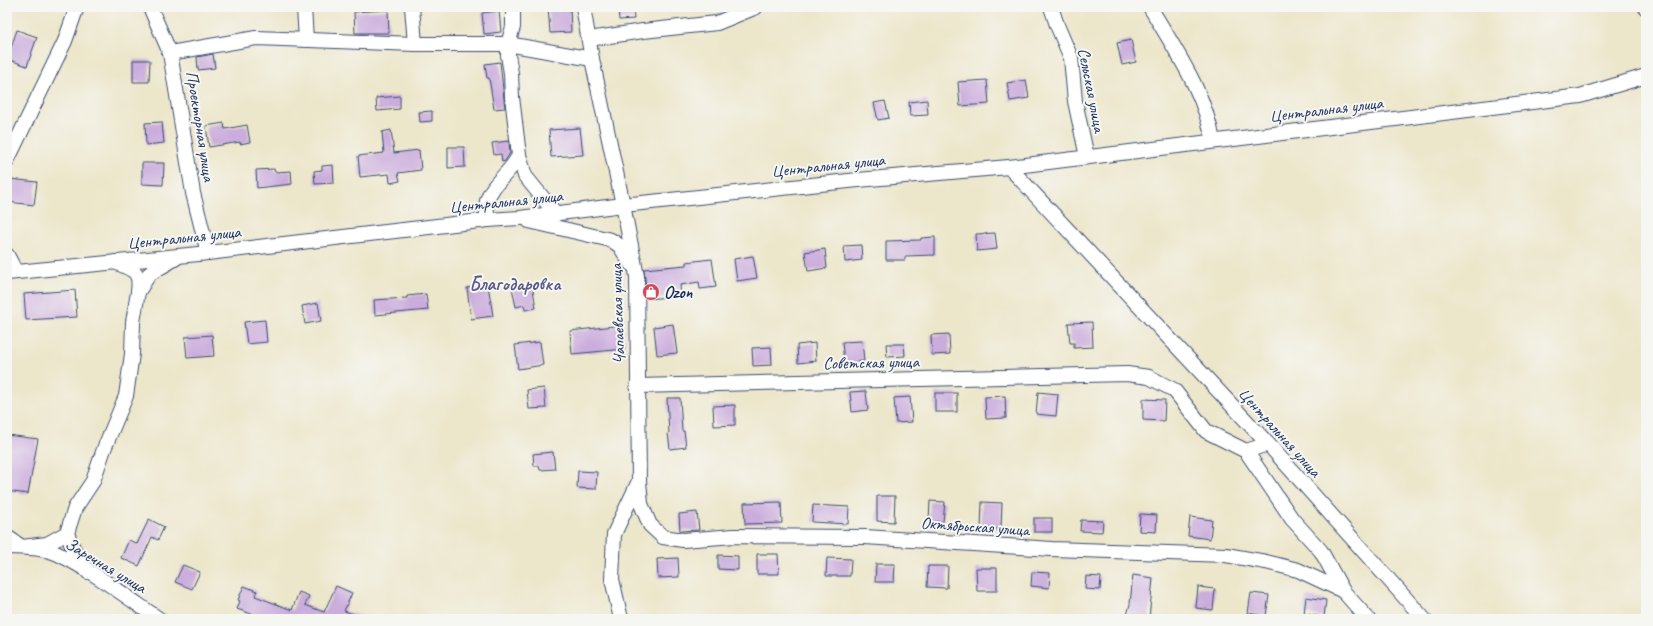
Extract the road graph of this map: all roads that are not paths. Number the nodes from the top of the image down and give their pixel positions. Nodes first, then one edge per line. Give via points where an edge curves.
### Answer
1 (77, 7) edge
2 (150, 7) edge
3 (304, 7) edge
4 (412, 7) edge
5 (513, 7) edge
6 (583, 7) edge
7 (756, 7) edge
8 (1051, 7) edge
9 (1150, 7) edge
10 (589, 39) junction
11 (306, 40) junction
12 (415, 44) junction
13 (508, 44) junction
14 (170, 52) junction
15 (592, 59) junction
16 (1646, 76) edge
17 (1213, 141) junction
18 (519, 155) junction
19 (1087, 157) junction
20 (7, 161) edge
21 (1008, 167) junction
22 (623, 205) junction
23 (556, 214) junction
24 (520, 218) junction
25 (488, 220) junction
26 (208, 253) junction
27 (7, 255) edge
28 (180, 256) junction
29 (115, 262) junction
30 (11, 273) edge
31 (637, 276) junction
32 (138, 292) junction
33 (637, 386) junction
34 (1268, 444) junction
35 (1246, 451) junction
36 (639, 482) junction
37 (67, 533) junction
38 (7, 537) edge
39 (22, 546) junction
40 (7, 547) edge
41 (88, 572) junction
42 (1343, 591) junction
43 (158, 619) edge
44 (621, 619) edge
45 (1368, 619) edge
46 (1424, 619) edge

1 - 20 street via 64,41
2 - 14 street, Проекторная улица
3 - 11 street
4 - 12 street
5 - 13 street via 513,27
6 - 10 street, Чапаевская улица
7 - 10 street via 717,23
8 - 19 street, Сельская улица via 1071,58 1075,101
9 - 17 street via 1196,86 1210,122
10 - 15 street, Чапаевская улица
11 - 12 street
11 - 14 street via 256,38
12 - 13 street
13 - 15 street
13 - 18 street
14 - 26 street, Проекторная улица via 193,193
15 - 22 street, Чапаевская улица
16 - 17 street, Центральная улица via 1580,96
17 - 19 street, Центральная улица
18 - 23 street via 525,176
18 - 25 street via 515,164 491,192 487,203
19 - 21 street, Центральная улица
21 - 22 street, Центральная улица
21 - 34 street, Центральная улица
22 - 23 street, Центральная улица
22 - 31 street, Чапаевская улица
23 - 24 street, Центральная улица
24 - 25 street, Центральная улица
24 - 31 street via 611,240 620,246 628,257
25 - 26 street, Центральная улица
26 - 28 street, Центральная улица
27 - 30 street
28 - 29 street, Центральная улица
28 - 32 street via 149,274
29 - 30 street, Центральная улица
29 - 32 street via 134,271 140,279
31 - 33 street, Чапаевская улица
32 - 37 street via 126,396 93,481 75,508
33 - 35 street, Советская улица via 1127,374 1149,377 1174,390 1206,431
33 - 36 street, Чапаевская улица
34 - 35 street
34 - 46 street, Центральная улица
35 - 42 street via 1292,519 1321,551
36 - 42 street, Октябрьская улица via 641,504 650,525 663,537 683,540 734,536 865,537 1052,549 1226,555 1298,570
36 - 44 street, Чапаевская улица via 614,534 612,579
37 - 39 street via 47,544
37 - 41 street
38 - 39 street
39 - 40 street, Заречная улица
39 - 41 street, Заречная улица via 57,554
41 - 43 street, Заречная улица via 108,583
42 - 45 street

